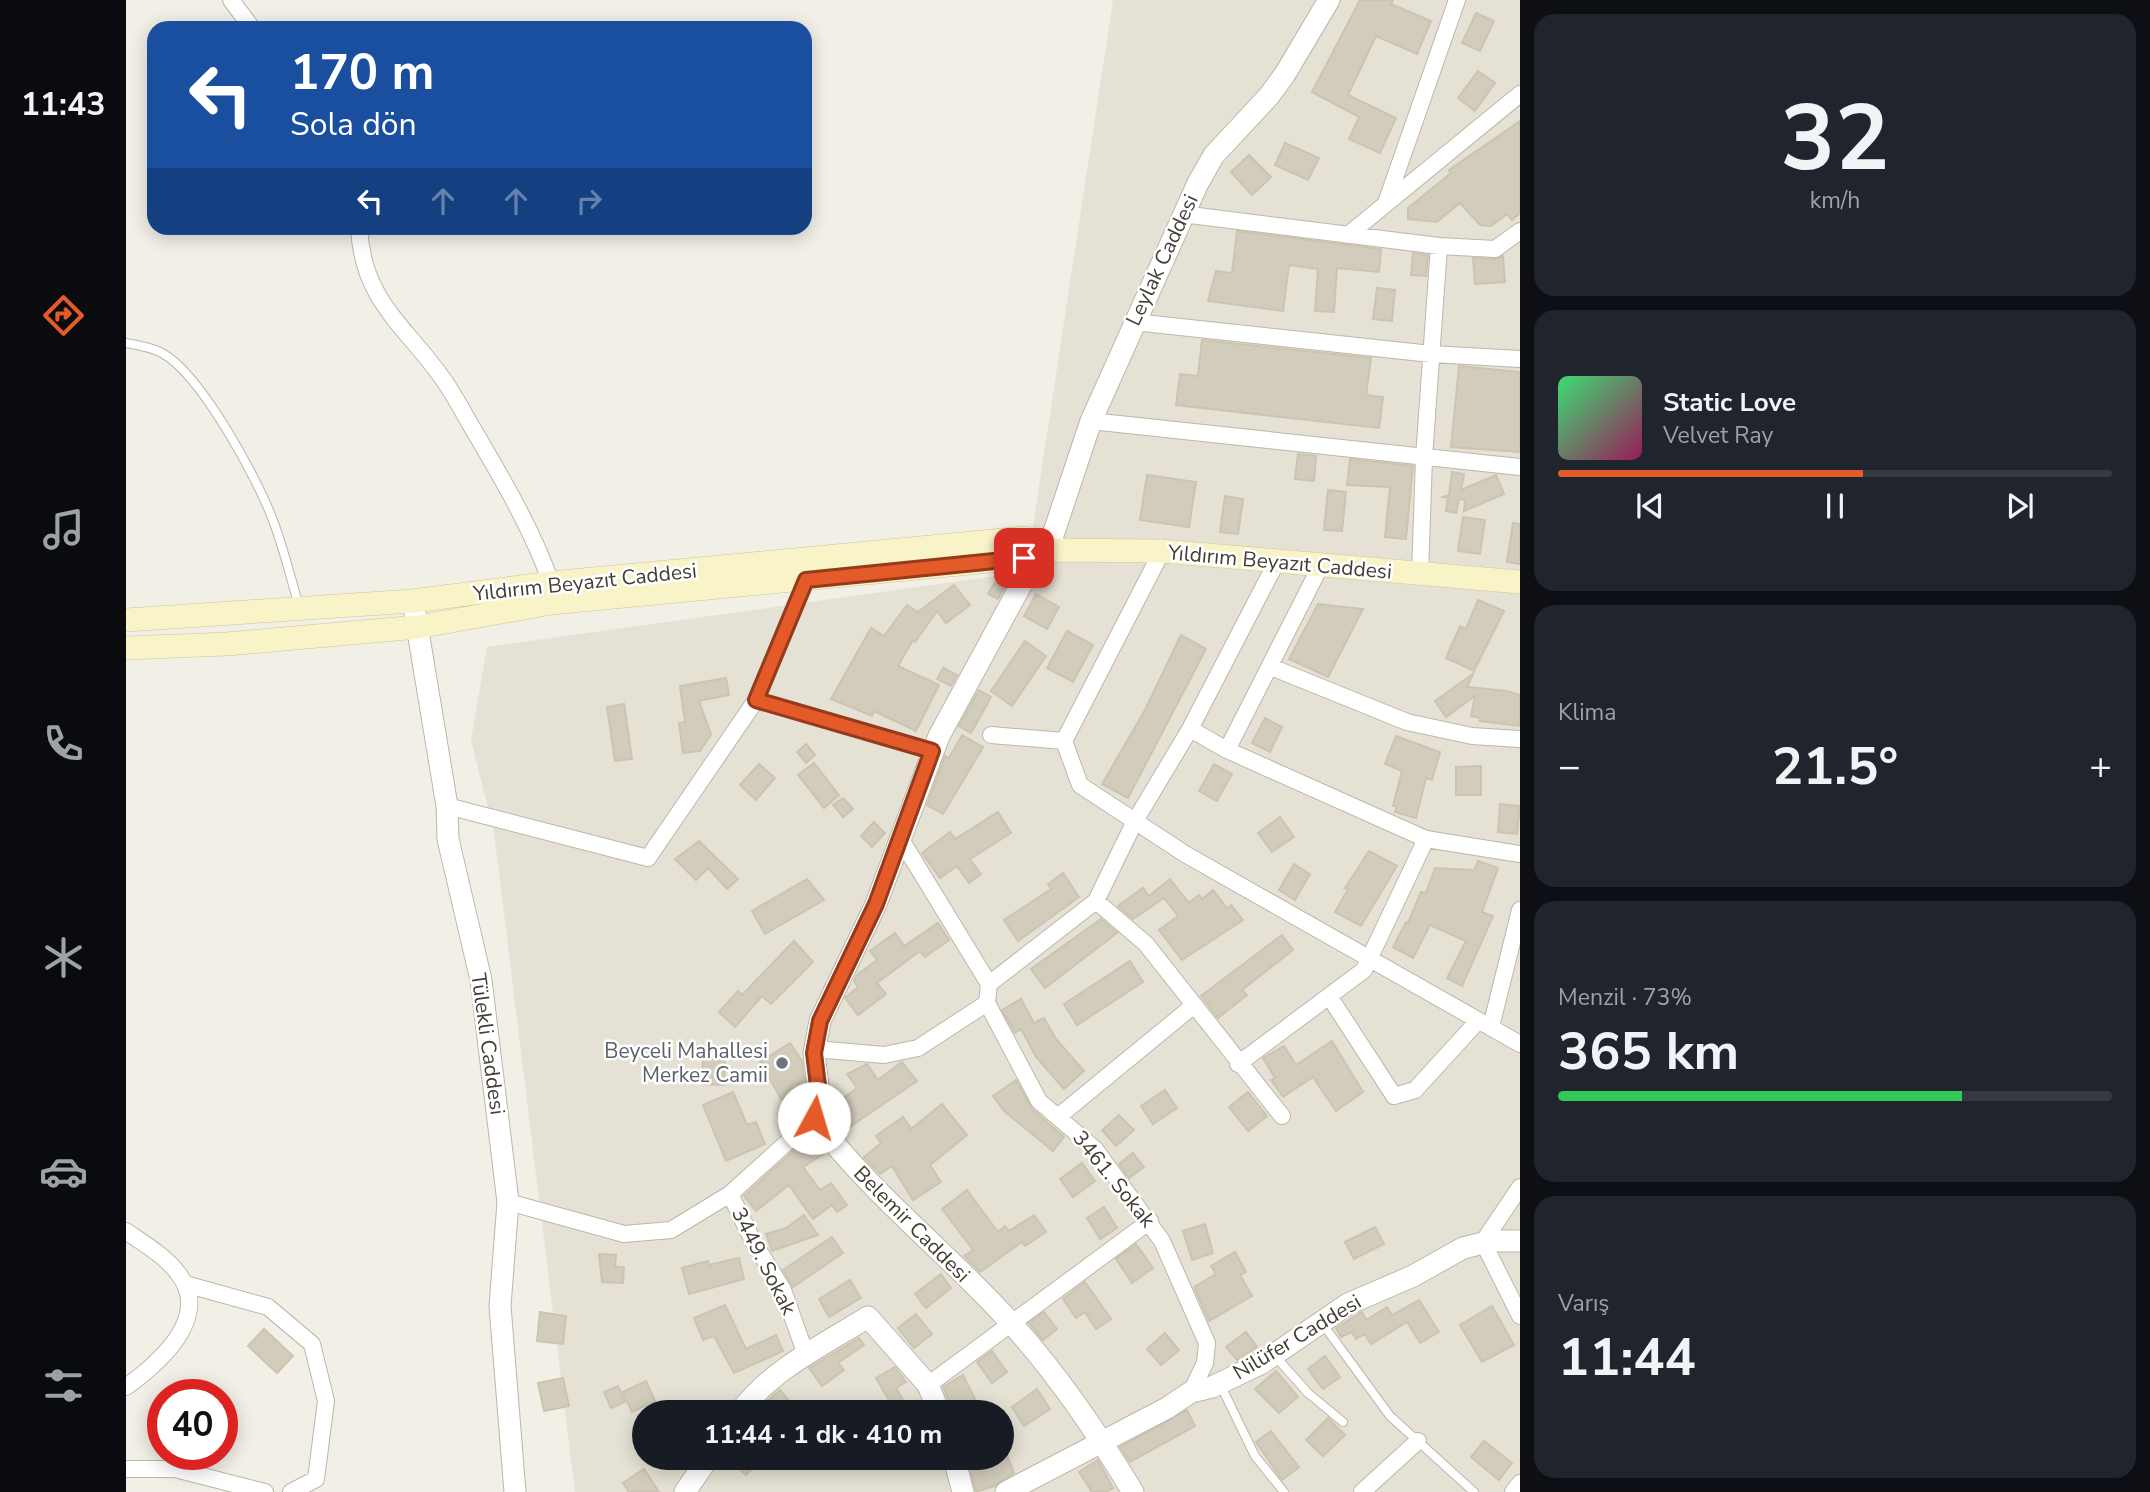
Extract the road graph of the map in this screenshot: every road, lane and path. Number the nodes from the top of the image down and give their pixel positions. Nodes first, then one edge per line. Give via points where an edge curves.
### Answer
1 (231, 0) edge
2 (1329, 0) edge
3 (1457, 0) edge
4 (247, 21) edge
5 (1520, 94) edge
6 (1385, 205) junction
7 (1182, 214) junction
8 (1520, 231) edge
9 (359, 235) edge
10 (1348, 235) junction
11 (1438, 246) junction
12 (1134, 323) junction
13 (126, 343) edge
14 (1431, 354) junction
15 (1520, 359) edge
16 (1091, 421) junction
17 (1424, 458) junction
18 (1520, 467) edge
19 (1044, 550) junction
20 (1162, 551) junction
21 (1276, 561) junction
22 (1321, 565) junction
23 (1420, 574) junction
24 (806, 580) junction
25 (1520, 582) edge
26 (551, 583) junction
27 (413, 601) junction
28 (300, 609) junction
29 (126, 620) edge
30 (418, 627) junction
31 (126, 648) edge
32 (1272, 667) junction
33 (756, 700) junction
34 (1190, 729) junction
35 (991, 735) dead end
36 (1520, 739) edge
37 (1064, 741) junction
38 (1227, 750) junction
39 (932, 751) junction
40 (447, 806) junction
41 (1135, 821) junction
42 (900, 838) junction
43 (1426, 839) junction
44 (1520, 853) edge
45 (1096, 901) junction
46 (1520, 910) edge
47 (1370, 958) junction
48 (989, 984) junction
49 (1329, 996) junction
50 (986, 1003) junction
51 (1194, 1006) junction
52 (1484, 1025) junction
53 (1520, 1044) edge
54 (815, 1049) junction
55 (1238, 1064) junction
56 (1059, 1116) junction
57 (1282, 1116) dead end
58 (814, 1118) junction
59 (1520, 1187) edge
60 (730, 1195) junction
61 (508, 1202) junction
62 (1150, 1221) junction
63 (126, 1231) edge
64 (1520, 1241) edge
65 (1483, 1242) junction
66 (185, 1284) junction
67 (1520, 1316) edge
68 (1012, 1323) junction
69 (1321, 1323) junction
70 (806, 1355) junction
71 (1274, 1355) junction
72 (1220, 1383) junction
73 (928, 1385) junction
74 (126, 1387) edge
75 (1191, 1392) junction
76 (750, 1400) edge
77 (934, 1400) edge
78 (1343, 1422) dead end
79 (1102, 1441) junction
80 (1418, 1441) junction
81 (126, 1469) edge
82 (700, 1470) edge
83 (957, 1470) edge
84 (1520, 1483) edge
85 (265, 1492) edge
86 (291, 1492) edge
87 (515, 1492) edge
88 (685, 1492) edge
89 (963, 1492) edge
90 (1006, 1492) edge
91 (1133, 1492) edge
92 (1284, 1492) edge
93 (1362, 1492) edge
94 (1474, 1492) edge
95 (1513, 1492) edge

1 - 4 street
2 - 7 street, Leylak Caddesi via 1269,96 1214,155
3 - 6 street
5 - 6 street
6 - 10 street
7 - 10 street
7 - 12 street, Leylak Caddesi
8 - 11 street via 1495,249
9 - 26 street via 369,281 394,320 443,379 540,550
10 - 11 street
11 - 14 street
12 - 14 street
12 - 16 street, Leylak Caddesi
13 - 28 lane via 145,346 175,362 213,408 274,523
14 - 15 street
14 - 17 street
16 - 17 street
16 - 19 street, Leylak Caddesi
17 - 18 street
17 - 23 street
19 - 20 main road, Yıldırım Beyazıt Caddesi
19 - 24 main road, Yıldırım Beyazıt Caddesi via 1024,558
19 - 26 main road, Yıldırım Beyazıt Caddesi via 1025,538
19 - 39 street
20 - 21 main road, Yıldırım Beyazıt Caddesi
20 - 37 street
21 - 22 main road, Yıldırım Beyazıt Caddesi
21 - 34 street
22 - 23 main road, Yıldırım Beyazıt Caddesi
22 - 32 street
23 - 25 main road, Yıldırım Beyazıt Caddesi
24 - 30 main road, Yıldırım Beyazıt Caddesi via 551,603
24 - 33 street
26 - 27 main road, Yıldırım Beyazıt Caddesi
27 - 28 main road, Yıldırım Beyazıt Caddesi
27 - 30 street, Tülekli Caddesi
28 - 29 main road, Yıldırım Beyazıt Caddesi
30 - 31 main road, Yıldırım Beyazıt Caddesi
30 - 40 street, Tülekli Caddesi
32 - 36 street via 1407,722 1472,736
32 - 38 street
33 - 39 street
33 - 40 street via 648,858
34 - 38 street
34 - 41 street
35 - 37 street
37 - 41 street via 1080,785
38 - 43 street
39 - 42 street
40 - 61 street, Tülekli Caddesi via 448,839 481,981
41 - 45 street
41 - 47 street
42 - 48 street
42 - 54 street via 864,932 829,999
43 - 44 street
43 - 47 street
45 - 48 street
45 - 51 street via 1146,944
46 - 52 street
47 - 49 street via 1364,970
47 - 52 street
48 - 50 street
49 - 52 street via 1394,1096 1415,1090
49 - 55 street
50 - 54 street via 918,1048 884,1055
50 - 56 street, 3461. Sokak via 1039,1101
51 - 55 street
51 - 56 street
52 - 53 street
54 - 58 street via 819,1094
55 - 57 street
56 - 62 street, 3461. Sokak via 1095,1149
58 - 60 street, 3449. Sokak
58 - 68 street, Belemir Caddesi via 869,1183
59 - 65 street
60 - 61 street via 671,1230 639,1235
60 - 70 street, 3449. Sokak via 783,1290
61 - 87 street, Tülekli Caddesi via 500,1306
62 - 68 street
62 - 75 street, 3461. Sokak via 1207,1343 1205,1363
63 - 66 street via 163,1258
64 - 65 street, Nilüfer Caddesi
65 - 67 street
65 - 69 street, Nilüfer Caddesi via 1348,1304
66 - 74 street via 188,1310 171,1349
66 - 86 street via 268,1307 312,1344 326,1401 316,1479
68 - 73 street
68 - 79 street, Belemir Caddesi
69 - 71 street, Nilüfer Caddesi
69 - 80 lane via 1390,1416
70 - 73 street via 868,1317
70 - 76 street via 763,1385
71 - 72 street, Nilüfer Caddesi
71 - 78 lane via 1308,1393
72 - 75 street, Nilüfer Caddesi
72 - 92 lane via 1255,1457
73 - 77 street
75 - 79 street, Nilüfer Caddesi
79 - 90 street, Nilüfer Caddesi
79 - 91 street, Belemir Caddesi
80 - 93 street
80 - 94 lane
81 - 85 street via 174,1469
82 - 88 street
83 - 89 street
84 - 95 street

